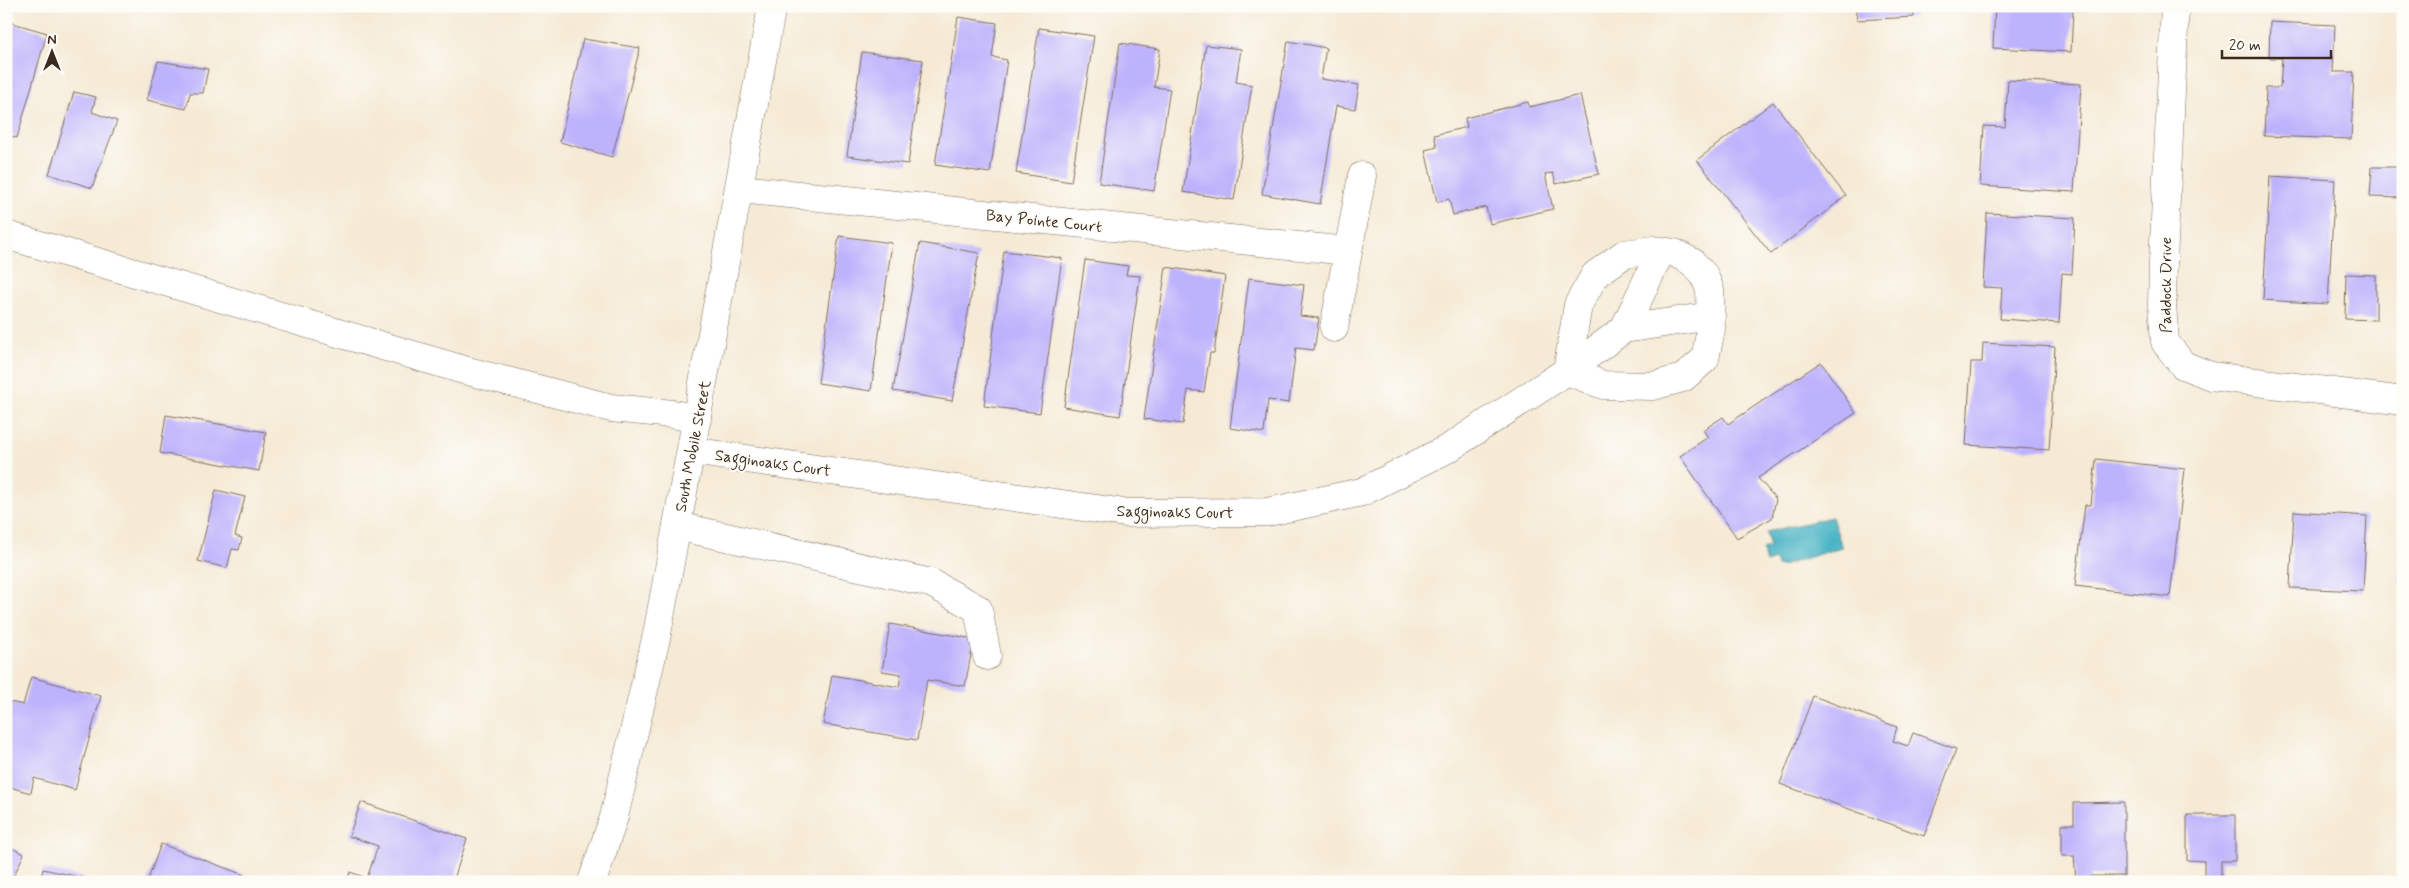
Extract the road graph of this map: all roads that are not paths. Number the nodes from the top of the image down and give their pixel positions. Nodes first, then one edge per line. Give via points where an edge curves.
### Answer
1 (772, 6) edge
2 (2175, 6) edge
3 (1362, 176) dead end
4 (740, 189) junction
5 (6, 235) edge
6 (1348, 251) junction
7 (1661, 251) junction
8 (1711, 316) junction
9 (1334, 328) dead end
10 (1624, 329) junction
11 (1567, 371) junction
12 (2403, 401) edge
13 (697, 420) junction
14 (691, 451) junction
15 (677, 526) junction
16 (987, 656) dead end
17 (592, 882) edge

1 - 4 street, South Mobile Street
2 - 12 street, Paddock Drive via 2163,263 2165,342 2183,365 2211,376
3 - 6 street
4 - 6 street, Bay Pointe Court
4 - 13 street, South Mobile Street
5 - 13 street via 464,370 611,408 674,414
6 - 9 street
7 - 8 street via 1675,253 1692,262 1704,275 1710,290
7 - 10 street
7 - 11 street via 1624,254 1595,275 1578,305
8 - 10 street
8 - 11 street via 1704,359 1683,378 1653,386 1602,385
10 - 11 street, Sagginoaks Court
11 - 14 street, Sagginoaks Court via 1449,448 1362,492 1268,512 1125,513
13 - 14 street, South Mobile Street
14 - 15 street, South Mobile Street
15 - 16 street via 932,583 978,609
15 - 17 street, South Mobile Street via 657,634 614,817

